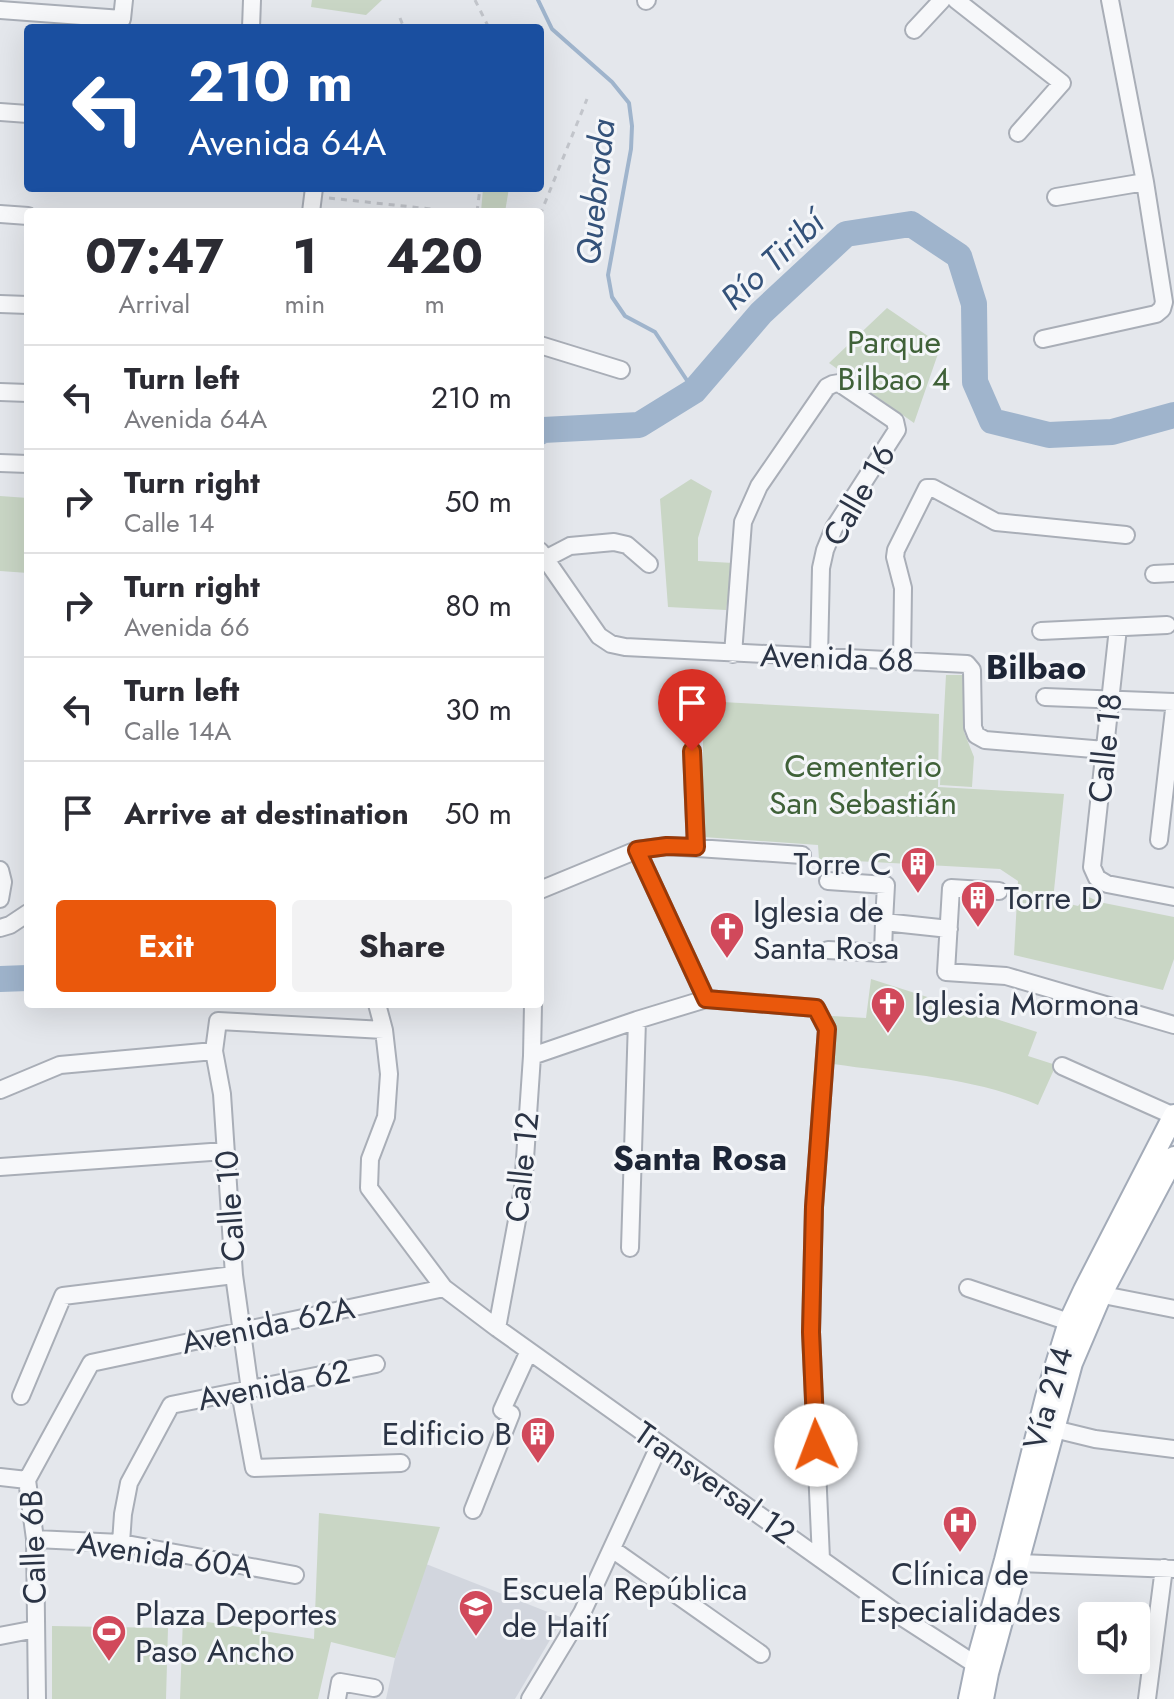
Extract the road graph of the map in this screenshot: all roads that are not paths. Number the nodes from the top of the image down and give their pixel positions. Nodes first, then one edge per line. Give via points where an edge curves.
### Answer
1 (124, 0) edge
2 (252, 0) edge
3 (942, 0) edge
4 (956, 0) edge
5 (1110, 0) edge
6 (0, 10) edge
7 (251, 24) edge
8 (914, 30) dead end
9 (0, 112) edge
10 (24, 114) edge
11 (1018, 133) dead end
12 (1145, 182) junction
13 (1056, 197) dead end
14 (0, 214) edge
15 (24, 216) edge
16 (0, 304) edge
17 (24, 305) edge
18 (1043, 339) dead end
19 (544, 346) edge
20 (621, 370) dead end
21 (0, 392) edge
22 (24, 393) edge
23 (0, 463) edge
24 (24, 464) edge
25 (1126, 535) dead end
26 (544, 554) edge
27 (544, 558) edge
28 (649, 564) dead end
29 (1174, 573) edge
30 (1154, 574) dead end
31 (1167, 625) dead end
32 (1118, 628) junction
33 (1041, 631) dead end
34 (733, 654) junction
35 (819, 657) junction
36 (902, 661) junction
37 (1045, 697) dead end
38 (1111, 700) junction
39 (1174, 702) edge
40 (1174, 710) edge
41 (1105, 750) junction
42 (692, 751) dead end
43 (1159, 840) dead end
44 (696, 847) junction
45 (637, 850) junction
46 (802, 855) dead end
47 (0, 870) edge
48 (828, 881) dead end
49 (544, 888) edge
50 (999, 891) dead end
51 (1174, 897) edge
52 (0, 899) edge
53 (24, 916) edge
54 (884, 922) junction
55 (0, 928) edge
56 (949, 929) junction
57 (828, 950) dead end
58 (706, 999) junction
59 (378, 1008) edge
60 (533, 1008) edge
61 (637, 1020) junction
62 (1174, 1025) edge
63 (384, 1030) junction
64 (214, 1051) junction
65 (532, 1056) junction
66 (1062, 1066) dead end
67 (0, 1090) edge
68 (1174, 1115) edge
69 (225, 1151) junction
70 (1174, 1157) edge
71 (0, 1167) edge
72 (630, 1248) dead end
73 (234, 1275) junction
74 (444, 1288) junction
75 (968, 1288) dead end
76 (1092, 1292) junction
77 (1174, 1309) edge
78 (1069, 1322) junction
79 (497, 1328) junction
80 (242, 1330) junction
81 (529, 1351) junction
82 (91, 1363) joint
83 (376, 1364) dead end
84 (245, 1391) junction
85 (21, 1396) dead end
86 (1054, 1429) junction
87 (660, 1444) junction
88 (1174, 1449) edge
89 (401, 1463) dead end
90 (0, 1477) edge
91 (27, 1480) junction
92 (473, 1510) dead end
93 (35, 1539) junction
94 (121, 1543) junction
95 (612, 1549) junction
96 (821, 1559) junction
97 (1012, 1562) junction
98 (1169, 1569) edge
99 (295, 1575) dead end
100 (36, 1629) junction
101 (0, 1636) edge
102 (761, 1654) dead end
103 (982, 1669) junction
104 (374, 1688) dead end
105 (37, 1699) edge
106 (337, 1699) edge
107 (530, 1699) edge
108 (969, 1699) edge
109 (983, 1699) edge
110 (1147, 1699) edge

1 - 6 street via 122,19
2 - 7 street
3 - 8 street
4 - 11 street via 1062,83
5 - 12 street
9 - 10 street
12 - 13 street
12 - 18 street via 1162,309
14 - 15 street
16 - 17 street
19 - 20 street
21 - 22 street
23 - 24 street
25 - 36 street via 996,522 927,488 896,550 903,588
26 - 28 street via 614,542 627,545
27 - 34 street, Avenida 68 via 599,636 611,644
29 - 30 street
31 - 32 street
32 - 33 street
32 - 38 street, Calle 18
34 - 35 street, Avenida 68
34 - 35 street, Calle 16 via 740,541 748,508 827,387 839,383 895,421 897,430 825,550
35 - 36 street, Avenida 68
36 - 41 street, Avenida 68 via 967,664 972,670 973,727 985,740
37 - 38 street
38 - 39 street
38 - 41 street, Calle 18
40 - 43 street
41 - 51 street, Calle 18 via 1092,867 1097,878
42 - 44 street
44 - 45 street
44 - 46 street
45 - 49 street
45 - 58 street
47 - 52 street
48 - 54 street via 886,885
50 - 56 street via 951,888
53 - 55 street
54 - 56 street
54 - 57 street via 883,953
56 - 62 street via 946,972 1006,976
58 - 61 street
58 - 96 street via 816,1008 827,1029 811,1332
59 - 63 street
60 - 65 street, Calle 12
61 - 65 street
61 - 72 street
63 - 64 street, Calle 10 via 218,1021
63 - 74 street, Transversal 12 via 386,1117 370,1159 369,1188
64 - 67 street via 60,1065
64 - 69 street, Calle 10
65 - 79 street, Calle 12 via 523,1188
66 - 68 street
68 - 76 main road, Vía 214
69 - 71 street
69 - 73 street, Calle 10
70 - 76 main road, Vía 214
73 - 80 street, Calle 10
73 - 85 street via 63,1296
74 - 79 street, Transversal 12
74 - 80 street, Avenida 62A
75 - 78 street
76 - 77 street
76 - 78 main road, Vía 214
76 - 86 main road, Vía 214
78 - 97 main road, Vía 214 via 1046,1397
79 - 81 street, Transversal 12
80 - 82 street, Avenida 62A
80 - 84 street, Calle 10
81 - 87 street, Transversal 12
81 - 92 street via 502,1410 511,1414
82 - 91 street, Calle 6B
83 - 84 street, Avenida 62
84 - 89 street, Calle 10 via 254,1468
84 - 94 street, Avenida 62 via 171,1405 129,1483
86 - 88 street
86 - 97 main road, Vía 214
87 - 95 street
87 - 96 street, Transversal 12
90 - 91 street
91 - 93 street, Calle 6B
93 - 94 street, Avenida 60A
93 - 100 street, Calle 6B
94 - 99 street, Avenida 60A
95 - 102 street
95 - 107 street via 582,1613
96 - 103 street, Transversal 12
97 - 98 street
97 - 103 main road, Vía 214
98 - 110 street
100 - 101 street
100 - 105 street, Calle 6B
103 - 108 main road, Vía 214
103 - 109 main road, Vía 214
104 - 106 street via 340,1682

